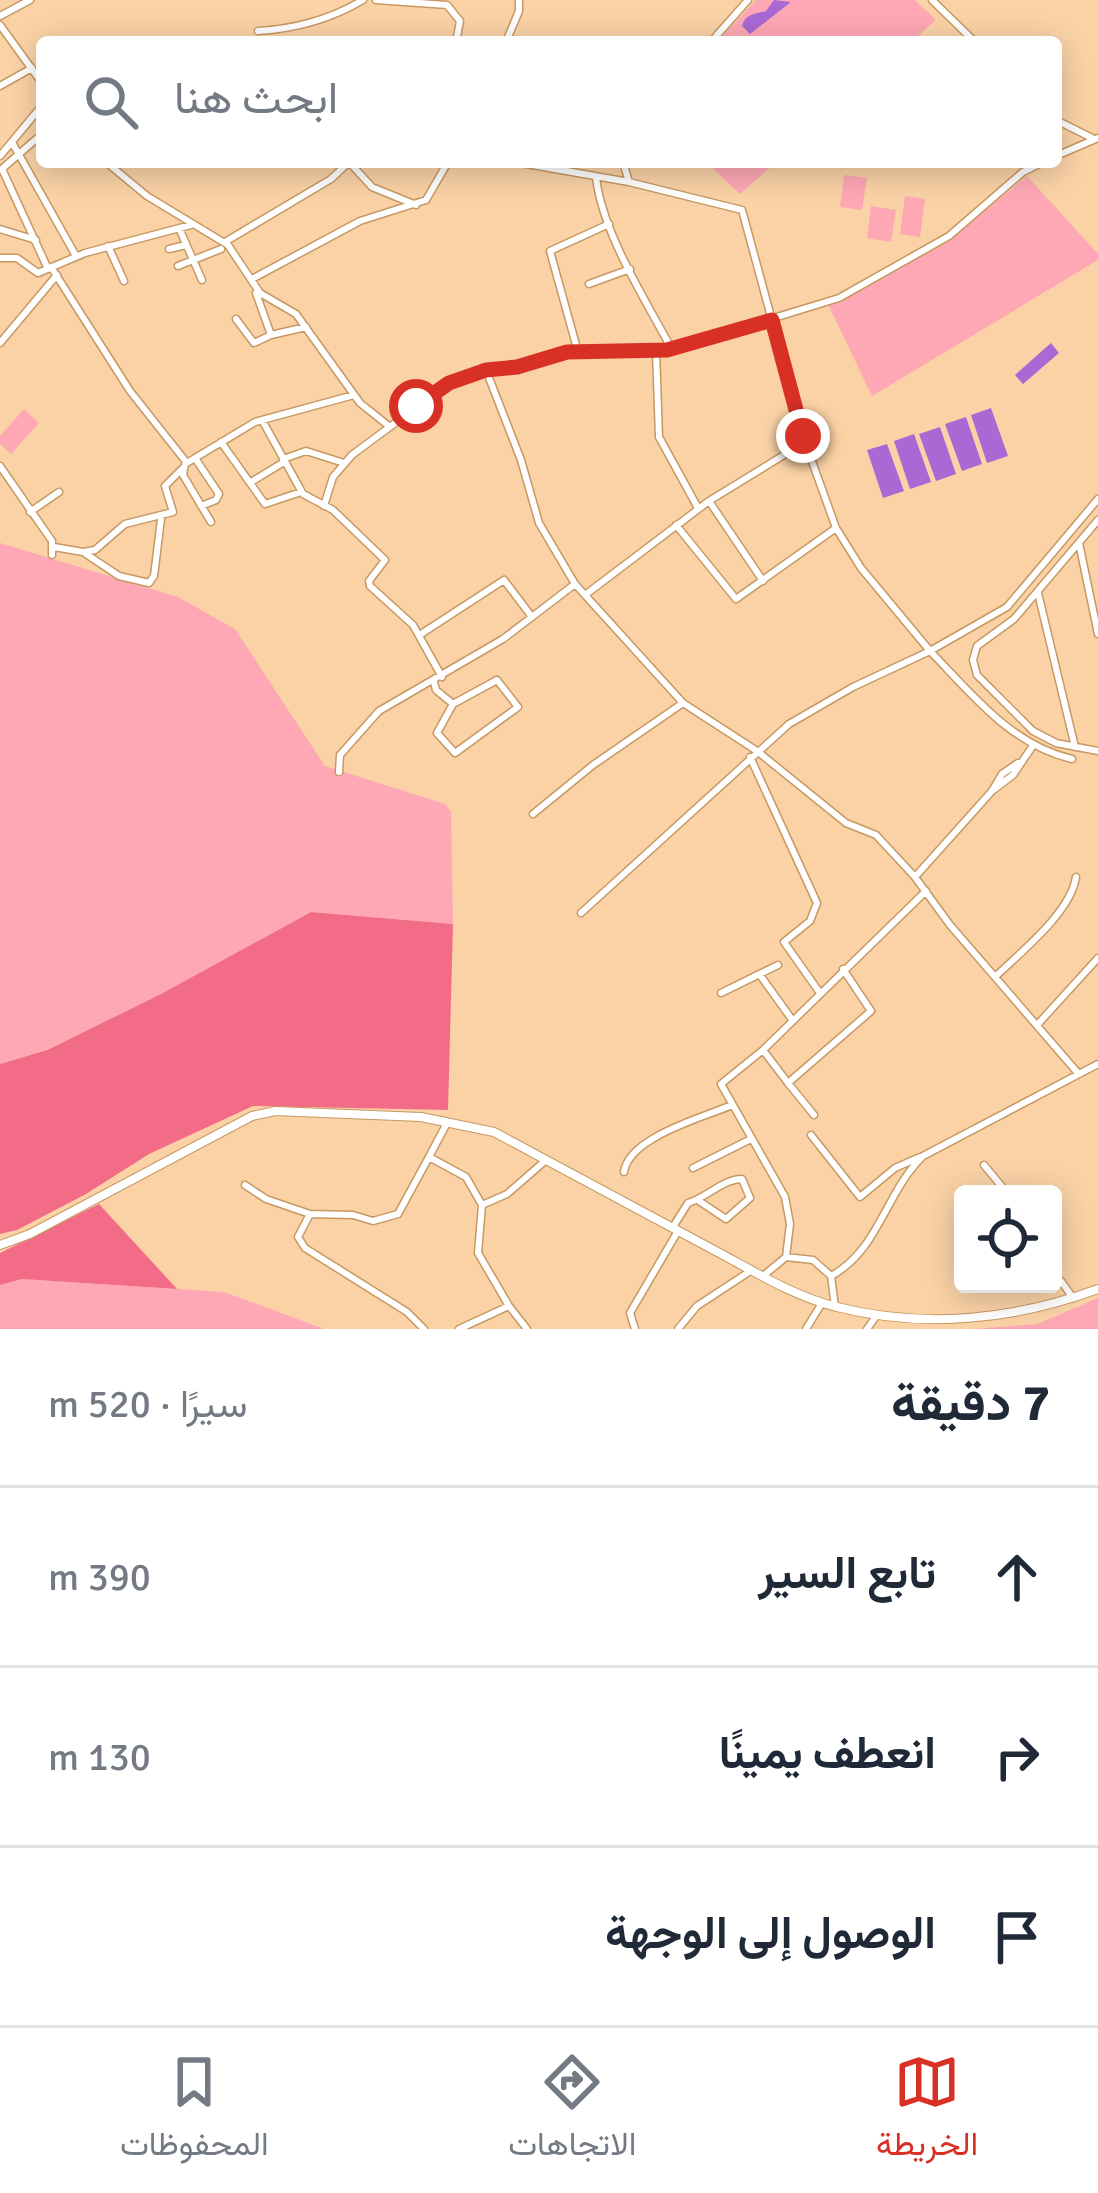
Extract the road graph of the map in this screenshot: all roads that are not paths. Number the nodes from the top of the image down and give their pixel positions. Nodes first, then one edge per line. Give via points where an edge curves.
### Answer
1 (30, 0) edge
2 (364, 0) edge
3 (376, 0) edge
4 (519, 0) edge
5 (748, 0) edge
6 (932, 0) edge
7 (0, 16) edge
8 (0, 25) edge
9 (258, 32) dead end
10 (457, 36) edge
11 (508, 36) edge
12 (716, 36) edge
13 (969, 36) edge
14 (32, 68) junction
15 (36, 74) edge
16 (0, 86) edge
17 (36, 114) edge
18 (1062, 123) edge
19 (1096, 138) edge
20 (36, 139) edge
21 (14, 144) junction
22 (1062, 153) edge
23 (19, 154) junction
24 (0, 156) edge
25 (113, 168) edge
26 (343, 168) edge
27 (354, 168) edge
28 (445, 168) edge
29 (547, 168) edge
30 (625, 168) edge
31 (1031, 168) edge
32 (1, 170) edge
33 (596, 177) junction
34 (629, 182) junction
35 (416, 205) junction
36 (610, 223) junction
37 (191, 225) junction
38 (179, 227) junction
39 (0, 229) edge
40 (36, 240) junction
41 (186, 245) junction
42 (108, 246) junction
43 (223, 246) junction
44 (169, 249) dead end
45 (76, 256) junction
46 (0, 258) edge
47 (193, 261) junction
48 (178, 266) dead end
49 (50, 268) junction
50 (630, 269) junction
51 (57, 275) junction
52 (124, 280) dead end
53 (202, 280) dead end
54 (253, 283) junction
55 (589, 284) dead end
56 (236, 319) dead end
57 (772, 320) junction
58 (305, 327) junction
59 (271, 335) junction
60 (0, 343) edge
61 (672, 349) junction
62 (656, 351) junction
63 (578, 352) junction
64 (486, 370) junction
65 (354, 395) junction
66 (262, 420) junction
67 (390, 427) junction
68 (220, 442) junction
69 (805, 442) junction
70 (284, 460) junction
71 (188, 463) junction
72 (344, 463) junction
73 (0, 466) edge
74 (251, 482) junction
75 (59, 492) dead end
76 (302, 492) junction
77 (1098, 499) edge
78 (709, 501) junction
79 (201, 506) junction
80 (323, 506) junction
81 (698, 508) junction
82 (30, 512) junction
83 (161, 517) junction
84 (1098, 520) edge
85 (211, 522) dead end
86 (676, 525) junction
87 (836, 528) junction
88 (1079, 543) junction
89 (83, 552) junction
90 (763, 581) junction
91 (575, 584) junction
92 (1038, 593) junction
93 (585, 595) junction
94 (532, 617) junction
95 (1098, 634) edge
96 (420, 635) junction
97 (930, 651) junction
98 (438, 680) junction
99 (682, 703) junction
100 (453, 704) junction
101 (1032, 747) junction
102 (1075, 748) junction
103 (1098, 751) edge
104 (754, 754) junction
105 (1072, 759) dead end
106 (339, 772) dead end
107 (532, 814) dead end
108 (915, 877) junction
109 (1076, 877) dead end
110 (926, 891) junction
111 (581, 914) dead end
112 (1098, 958) edge
113 (778, 964) dead end
114 (843, 969) junction
115 (760, 975) junction
116 (996, 976) junction
117 (721, 993) dead end
118 (821, 993) junction
119 (793, 1021) junction
120 (1038, 1024) junction
121 (763, 1050) junction
122 (1098, 1064) edge
123 (1076, 1072) junction
124 (788, 1083) junction
125 (732, 1106) junction
126 (814, 1114) dead end
127 (448, 1120) junction
128 (811, 1135) dead end
129 (751, 1138) junction
130 (923, 1156) junction
131 (429, 1157) junction
132 (546, 1160) junction
133 (984, 1166) dead end
134 (693, 1168) dead end
135 (624, 1172) dead end
136 (245, 1185) dead end
137 (1000, 1185) edge
138 (699, 1201) junction
139 (482, 1204) junction
140 (310, 1214) junction
141 (675, 1230) junction
142 (0, 1245) edge
143 (786, 1257) junction
144 (752, 1270) junction
145 (763, 1276) junction
146 (831, 1276) junction
147 (1062, 1283) edge
148 (1097, 1291) edge
149 (1072, 1298) junction
150 (821, 1303) junction
151 (508, 1306) junction
152 (835, 1307) junction
153 (878, 1316) junction
154 (424, 1329) edge
155 (460, 1329) edge
156 (527, 1329) edge
157 (635, 1329) edge
158 (678, 1329) edge
159 (806, 1329) edge
160 (867, 1329) edge

1 - 7 street
2 - 9 street via 314,22
3 - 10 street via 447,5 460,21
4 - 11 street
5 - 12 street
6 - 13 street
8 - 14 street
14 - 15 street
14 - 16 street
17 - 21 street
18 - 19 street
19 - 22 street
20 - 23 street
21 - 23 street
21 - 24 street
23 - 32 street
23 - 45 street
25 - 37 street
26 - 43 street
27 - 35 street via 372,188
28 - 35 street
29 - 33 street
30 - 34 street
31 - 57 street via 918,256 838,298
32 - 40 street
33 - 34 street
33 - 36 street
34 - 57 street via 742,210
35 - 54 street via 360,221
36 - 50 street
36 - 63 street via 550,251
37 - 38 street
37 - 43 street
38 - 41 street
38 - 42 street
39 - 40 street
40 - 49 street
41 - 44 street
41 - 47 street
42 - 45 street
42 - 52 street
43 - 47 street
43 - 54 street
45 - 49 street
46 - 49 street via 17,258 36,272
47 - 48 street
47 - 53 street
49 - 51 street
50 - 55 street
50 - 61 street
51 - 60 street
51 - 71 street via 139,404
54 - 58 street
54 - 59 street
56 - 59 street via 254,343
57 - 61 street
57 - 69 street
58 - 59 street
58 - 65 street
61 - 62 street
62 - 63 street
62 - 81 street via 659,437
63 - 64 street
64 - 67 street via 449,383
64 - 91 street via 539,523
65 - 66 street
65 - 67 street
66 - 68 street
66 - 70 street
67 - 72 street
68 - 71 street
68 - 74 street
69 - 78 street
69 - 87 street
70 - 72 street via 306,451
70 - 74 street
70 - 76 street
71 - 79 street
71 - 79 street via 219,494
71 - 83 street via 165,486 174,511
72 - 80 street
73 - 82 street
74 - 76 street via 268,505
75 - 82 street
76 - 80 street
77 - 97 street via 1007,607
78 - 81 street
78 - 90 street
79 - 85 street
80 - 96 street via 385,560 369,584
81 - 86 street
82 - 89 street via 53,551
83 - 89 street via 124,524 101,547
83 - 89 street via 148,583 119,577
84 - 88 street
86 - 90 street via 733,597
86 - 93 street
87 - 90 street
87 - 97 street
88 - 92 street
88 - 95 street
91 - 93 street
91 - 94 street
92 - 102 street
92 - 102 street via 977,646 973,659 977,675 1033,731
93 - 99 street
94 - 96 street via 504,580
94 - 98 street
96 - 98 street
97 - 101 street
97 - 104 street via 821,705
98 - 100 street via 436,690
98 - 106 street via 371,718 340,755
99 - 104 street
99 - 107 street
100 - 100 street via 497,680 518,707 455,753 437,734
101 - 105 street
101 - 108 street
102 - 103 street
104 - 108 street via 846,824 881,838
104 - 111 street
104 - 118 street via 817,904 784,942
108 - 110 street
109 - 116 street via 1071,897
110 - 114 street
110 - 116 street
112 - 120 street
113 - 115 street
114 - 118 street
114 - 124 street via 872,1009
115 - 117 street
115 - 119 street
116 - 120 street
118 - 119 street
119 - 121 street
120 - 123 street
121 - 124 street
121 - 125 street via 721,1084
122 - 123 street
123 - 130 street
124 - 126 street
125 - 129 street
125 - 135 street via 664,1132 629,1157
127 - 131 street
127 - 132 street via 494,1132
127 - 142 street via 252,1116
128 - 130 street via 860,1197
129 - 134 street
129 - 143 street via 789,1210
130 - 146 street via 860,1256
131 - 139 street via 466,1177
131 - 140 street via 398,1214 373,1221
132 - 139 street via 508,1194
132 - 141 street
133 - 137 street
136 - 140 street
138 - 138 street via 739,1178 750,1198 726,1219
138 - 141 street via 688,1203
139 - 151 street via 478,1252
140 - 154 street via 298,1237 305,1248
141 - 144 street
141 - 157 street via 630,1313
143 - 145 street
143 - 146 street via 813,1261
144 - 145 street
144 - 158 street via 697,1306
145 - 150 street
146 - 152 street
147 - 149 street
148 - 149 street
149 - 153 street via 993,1316
150 - 152 street
150 - 159 street
151 - 155 street
151 - 156 street
152 - 153 street
153 - 160 street

